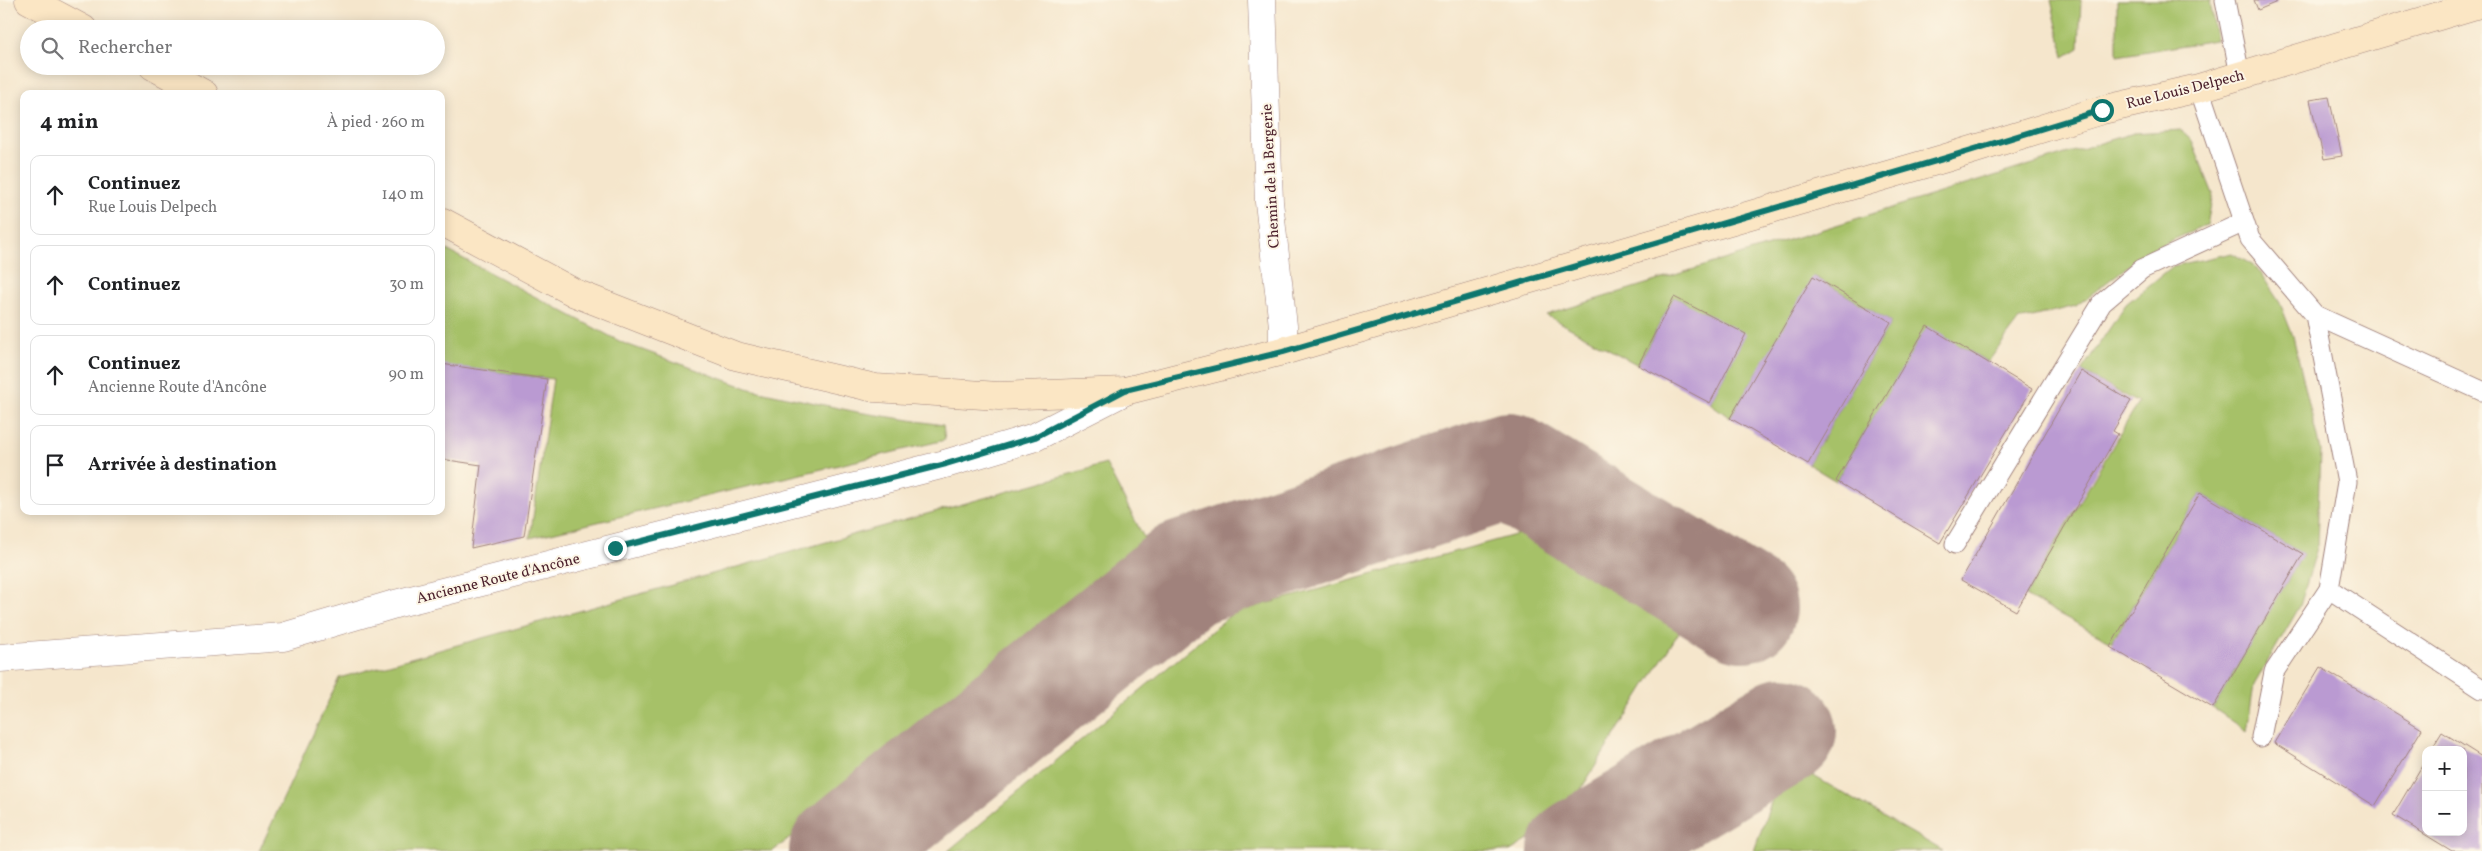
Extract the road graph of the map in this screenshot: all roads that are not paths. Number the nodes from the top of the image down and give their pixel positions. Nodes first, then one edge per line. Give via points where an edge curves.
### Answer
1 (29, 0) edge
2 (1262, 0) edge
3 (2225, 0) edge
4 (2482, 3) edge
5 (66, 20) edge
6 (169, 75) edge
7 (2240, 75) junction
8 (2199, 88) junction
9 (197, 90) edge
10 (2244, 222) junction
11 (445, 223) edge
12 (2315, 315) junction
13 (1283, 352) junction
14 (1125, 390) junction
15 (2482, 391) edge
16 (1955, 544) dead end
17 (2329, 589) junction
18 (0, 658) edge
19 (2482, 688) edge
20 (2261, 737) dead end

1 - 5 street
2 - 13 street, Chemin de la Bergerie via 1269,202
3 - 7 lane
4 - 7 street, Rue Louis Delpech
6 - 9 street
7 - 8 street, Rue Louis Delpech
8 - 10 lane
8 - 13 street, Rue Louis Delpech via 2102,110
10 - 12 lane via 2250,239
10 - 16 lane via 2142,269 2102,303
11 - 14 street, Rue Louis Delpech via 575,293 736,356 875,388 1000,396
12 - 15 lane
12 - 17 lane via 2347,482
13 - 14 street, Rue Louis Delpech
14 - 18 street, Ancienne Route d'Ancône via 1035,437 946,464 395,604 283,637
17 - 19 lane
17 - 20 lane via 2274,672

